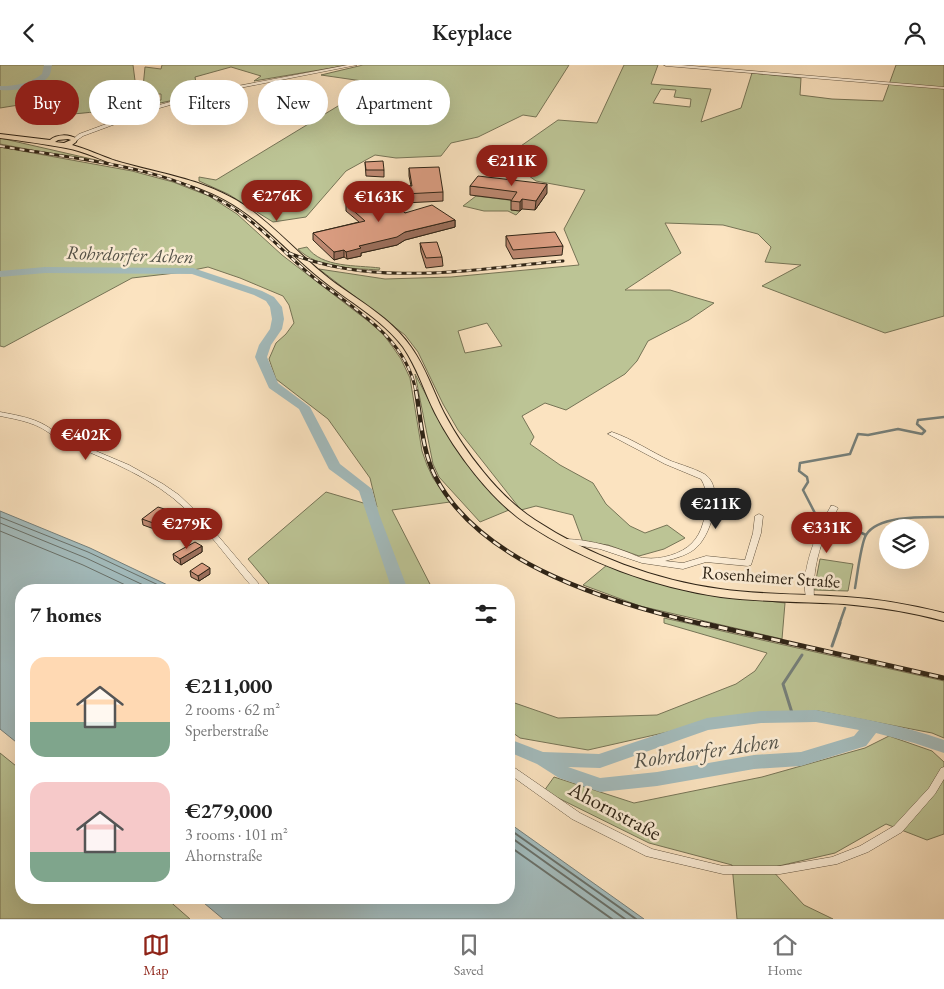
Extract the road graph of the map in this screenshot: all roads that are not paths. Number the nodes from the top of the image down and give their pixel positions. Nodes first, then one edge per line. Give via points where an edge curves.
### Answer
1 (355, 65) edge
2 (666, 65) edge
3 (944, 88) edge
4 (0, 136) edge
5 (52, 141) junction
6 (72, 142) junction
7 (0, 414) edge
8 (612, 434) dead end
9 (834, 508) dead end
10 (758, 516) dead end
11 (567, 541) junction
12 (645, 561) junction
13 (255, 584) edge
14 (810, 598) junction
15 (944, 617) edge
16 (944, 771) edge
17 (515, 773) edge

1 - 6 street via 208,93 154,108 81,135
2 - 3 street
4 - 5 main road
5 - 6 main road
5 - 6 main road, Rosenheimer Straße via 54,145
6 - 11 main road, Rosenheimer Straße via 113,162 196,182 244,208 312,269 400,338 412,355 442,417 498,494 526,519
7 - 13 street via 51,430 56,436 152,480 190,509
8 - 12 street via 704,477 710,487 713,499 705,528 694,546 676,555
9 - 14 street via 824,525 810,571
10 - 12 street via 757,533 748,563 706,559 683,566
11 - 12 street via 597,545
11 - 14 main road, Rosenheimer Straße via 642,574 697,590
14 - 15 main road, Rosenheimer Straße via 889,604
16 - 17 street, Ahornstraße via 932,791 898,829 864,849 833,861 780,870 723,870 650,853 576,816

